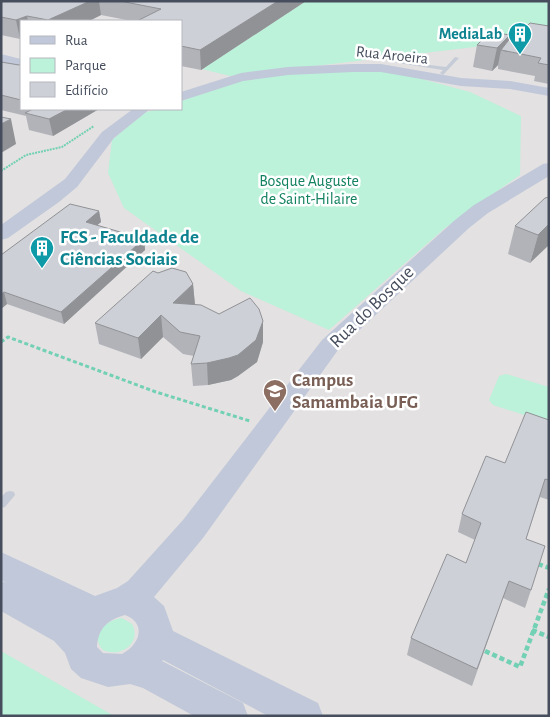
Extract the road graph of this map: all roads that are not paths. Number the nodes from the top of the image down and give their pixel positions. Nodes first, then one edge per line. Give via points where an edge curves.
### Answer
1 (1, 58) edge
2 (457, 58) dead end
3 (388, 62) dead end
4 (20, 63) edge
5 (443, 73) junction
6 (461, 82) junction
7 (203, 90) junction
8 (549, 92) edge
9 (182, 93) edge
10 (182, 97) edge
11 (549, 98) edge
12 (137, 113) edge
13 (549, 168) edge
14 (1, 234) edge
15 (10, 495) dead end
16 (1, 504) edge
17 (1, 564) edge
18 (1, 595) edge
19 (122, 607) junction
20 (155, 641) junction
21 (80, 646) junction
22 (132, 668) junction
23 (230, 716) edge
24 (305, 716) edge

1 - 4 street
2 - 5 lane
3 - 5 lane
5 - 6 street, Rua Aroeira
5 - 7 street, Rua Aroeira via 327,68 241,77
6 - 8 street, Rua Aroeira via 510,85
6 - 11 street
7 - 9 street, Rua Aroeira
7 - 10 street, Rua Aroeira
12 - 14 street via 108,135 70,183
13 - 19 street, Rua do Bosque via 462,224 330,345 193,529 169,572 148,600
15 - 16 lane
17 - 19 street via 80,605
18 - 21 street via 66,630
19 - 20 street via 155,620
19 - 21 street via 83,627
20 - 22 street via 150,652
20 - 24 street
21 - 22 street via 82,655 97,669 114,672
22 - 23 street via 150,673

